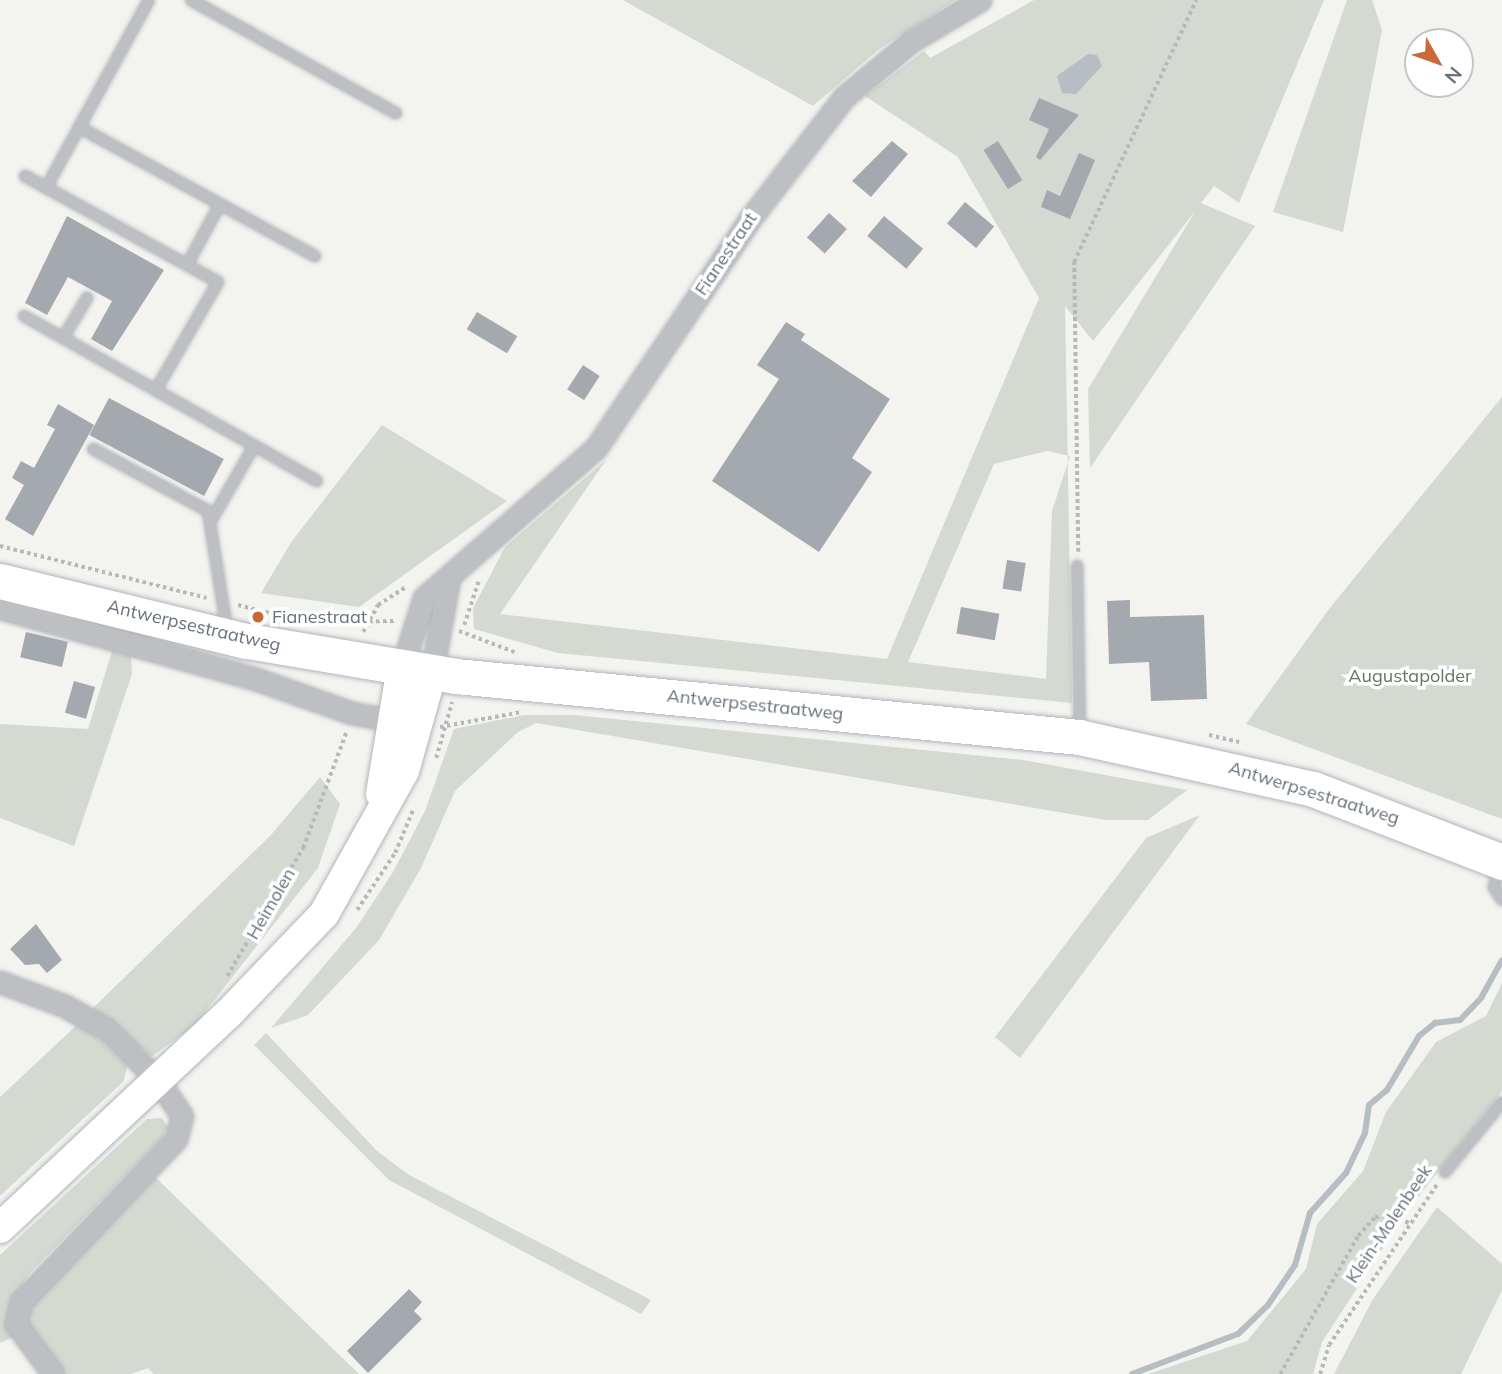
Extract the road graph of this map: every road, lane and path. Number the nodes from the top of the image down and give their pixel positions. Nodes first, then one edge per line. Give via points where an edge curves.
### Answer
1 (149, 0) edge
2 (191, 0) edge
3 (980, 0) edge
4 (1196, 0) edge
5 (396, 113) dead end
6 (79, 127) junction
7 (25, 176) dead end
8 (46, 188) junction
9 (220, 204) junction
10 (315, 256) dead end
11 (187, 265) junction
12 (87, 298) dead end
13 (24, 316) dead end
14 (63, 338) junction
15 (156, 390) junction
16 (254, 446) junction
17 (93, 449) dead end
18 (317, 481) dead end
19 (212, 519) junction
20 (0, 546) edge
21 (1077, 566) joint
22 (481, 576) dead end
23 (449, 578) junction
24 (0, 581) edge
25 (0, 608) edge
26 (226, 619) junction
27 (292, 619) dead end
28 (365, 621) dead end
29 (305, 622) dead end
30 (462, 631) dead end
31 (417, 669) junction
32 (528, 710) dead end
33 (352, 713) junction
34 (420, 724) junction
35 (1079, 737) junction
36 (1501, 861) edge
37 (1502, 900) edge
38 (0, 982) edge
39 (221, 984) dead end
40 (158, 1080) junction
41 (1502, 1102) edge
42 (1445, 1172) joint
43 (1409, 1223) junction
44 (0, 1228) edge
45 (53, 1374) edge
46 (1279, 1374) edge
47 (1320, 1374) edge

1 - 6 lane
2 - 5 lane
3 - 23 street, Fianestraat via 913,40 844,97 748,220 596,448
4 - 21 path via 1074,262
6 - 8 lane
6 - 9 lane
7 - 8 lane
8 - 11 lane
9 - 10 lane
9 - 11 lane
11 - 15 lane via 218,282
12 - 14 lane
13 - 14 lane
14 - 15 lane
15 - 16 lane
16 - 18 lane
16 - 19 lane
17 - 19 lane via 200,506
19 - 26 lane
20 - 26 path, Antwerpsestraatweg
21 - 35 lane
22 - 30 path
23 - 31 street
23 - 31 street, Fianestraat via 424,598
24 - 26 main road, Antwerpsestraatweg
25 - 33 street, Antwerpsestraatweg via 253,678
26 - 27 path, Antwerpsestraatweg
26 - 31 main road, Antwerpsestraatweg
28 - 29 path, Antwerpsestraatweg
31 - 34 street, Heimolen
31 - 35 main road, Antwerpsestraatweg
32 - 34 path
33 - 34 street, Antwerpsestraatweg
33 - 39 path, Heimolen via 303,848
34 - 40 street, Heimolen via 324,914
35 - 36 main road, Antwerpsestraatweg via 1313,789
36 - 37 lane, Antwerpsestraatweg via 1494,887
38 - 40 street via 65,1006 106,1029
40 - 44 street, Heimolen
40 - 45 street via 182,1115 176,1139 21,1302 19,1331
41 - 42 lane, Klein-Molenbeek
42 - 43 path, Klein-Molenbeek
43 - 46 path via 1393,1215 1375,1217 1357,1236
43 - 47 path, Klein-Molenbeek via 1329,1345

